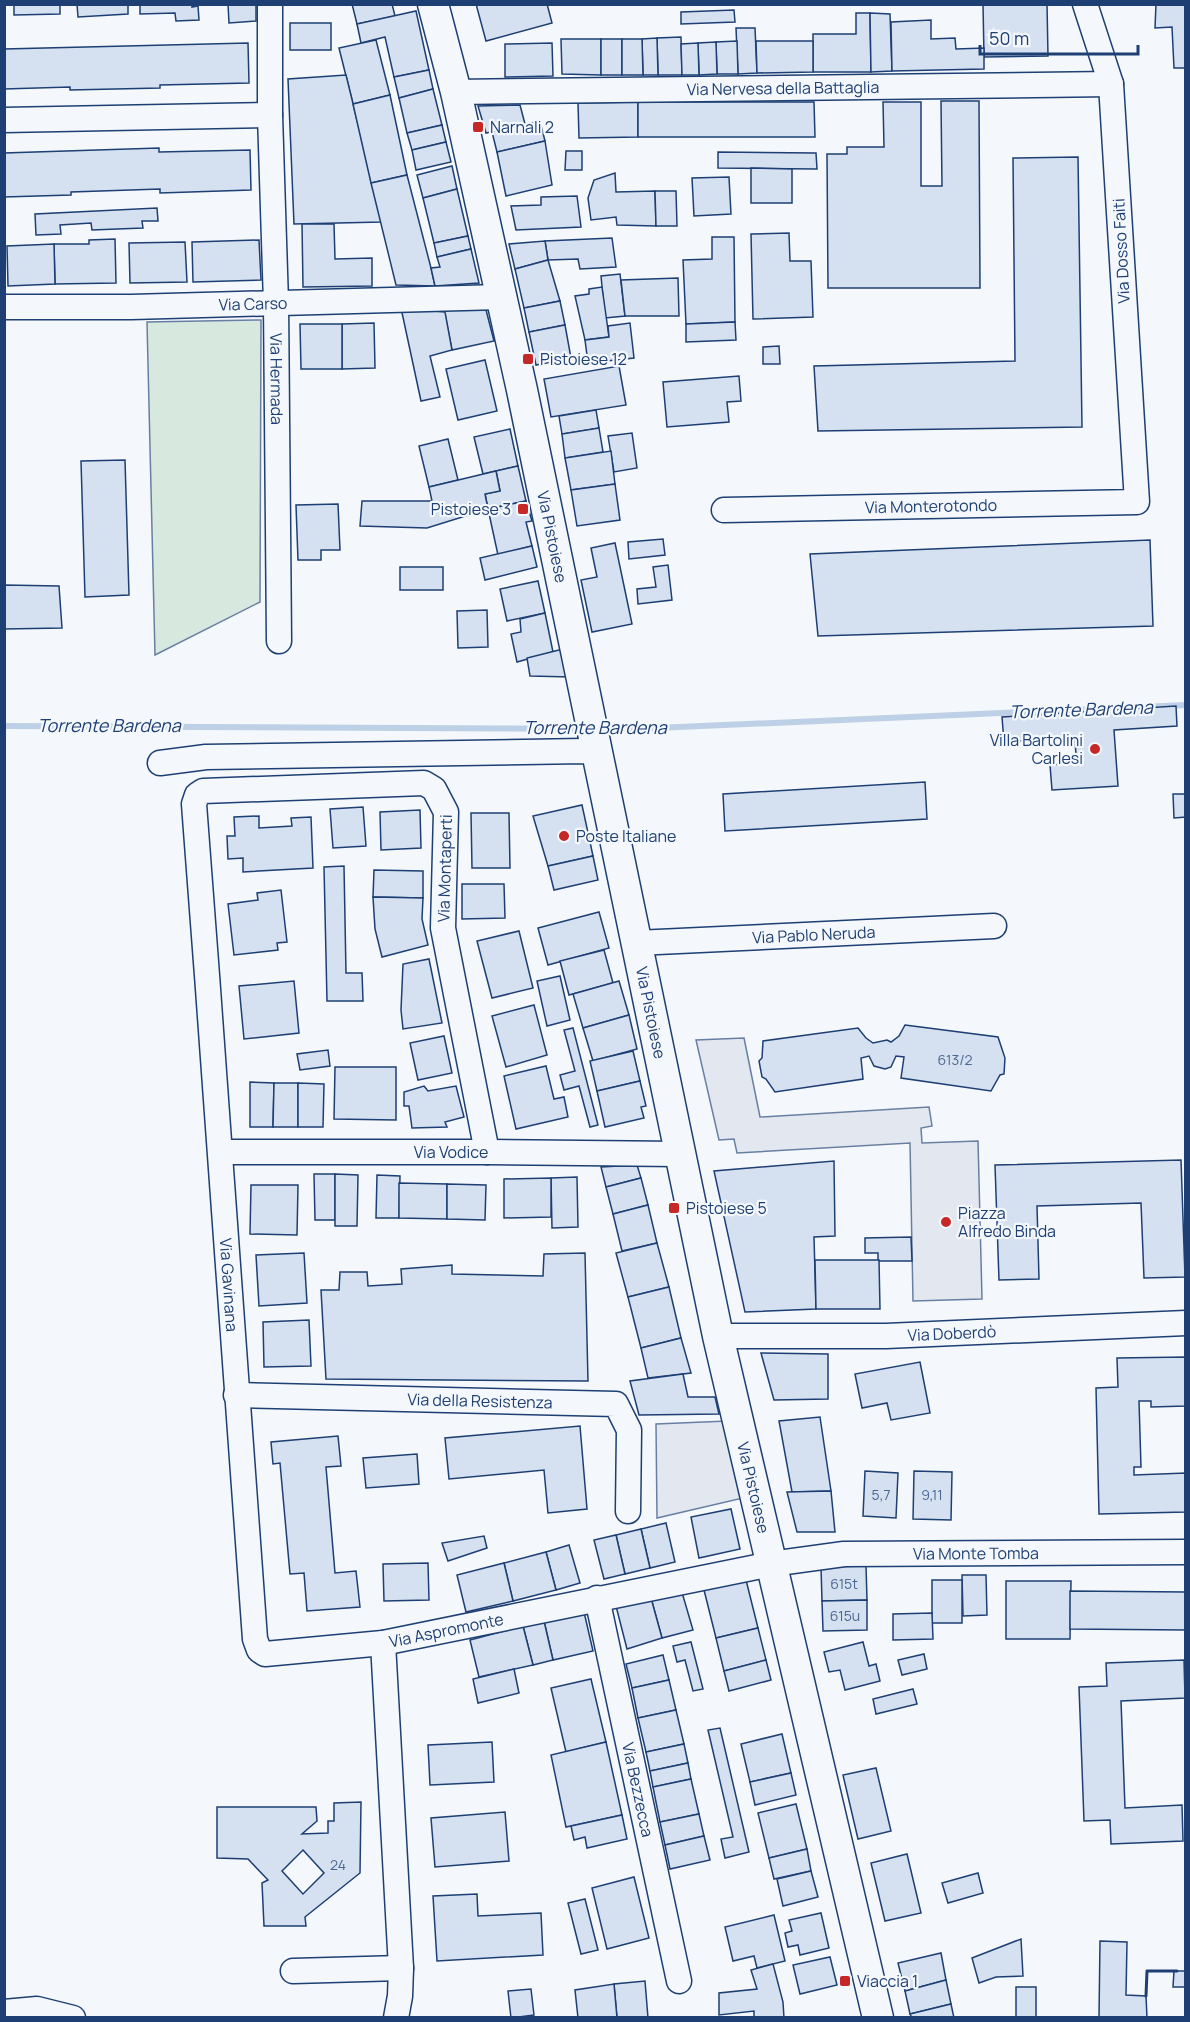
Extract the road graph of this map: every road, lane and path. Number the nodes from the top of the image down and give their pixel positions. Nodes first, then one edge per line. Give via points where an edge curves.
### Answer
1 (270, 4) edge
2 (433, 4) edge
3 (1085, 4) edge
4 (1111, 84) junction
5 (456, 92) junction
6 (270, 116) junction
7 (4, 120) edge
8 (500, 297) junction
9 (276, 303) junction
10 (4, 307) edge
11 (1137, 502) joint
12 (724, 510) dead end
13 (279, 641) dead end
14 (595, 746) junction
15 (160, 763) dead end
16 (197, 795) joint
17 (994, 926) dead end
18 (636, 943) junction
19 (221, 1152) junction
20 (487, 1152) junction
21 (679, 1154) junction
22 (1185, 1323) edge
23 (718, 1336) junction
24 (236, 1395) junction
25 (628, 1511) dead end
26 (1184, 1552) edge
27 (771, 1564) junction
28 (597, 1598) junction
29 (383, 1643) junction
30 (401, 1968) junction
31 (293, 1971) dead end
32 (679, 1981) dead end
33 (4, 2012) edge
34 (73, 2018) edge
35 (396, 2018) edge
36 (878, 2018) edge

1 - 6 street, Via Hermada
2 - 5 main road, Via Pistoiese
3 - 4 street, Via Dosso Faiti
4 - 5 street, Via Nervesa della Battaglia
4 - 11 street, Via Dosso Faiti
5 - 8 main road, Via Pistoiese
6 - 7 street
6 - 9 street, Via Hermada
8 - 9 street, Via Carso
8 - 14 main road, Via Pistoiese
9 - 10 street, Via Carso
9 - 13 street, Via Hermada
11 - 12 street, Via Monterotondo
14 - 15 street via 584,752 218,757
14 - 18 main road, Via Pistoiese
16 - 19 street, Via Gavinana via 194,804
16 - 20 street, Via Montaperti via 203,791 424,783 434,789 446,812 443,928
17 - 18 street, Via Pablo Neruda
18 - 21 main road, Via Pistoiese
19 - 20 street, Via Vodice
19 - 24 street, Via Gavinana
20 - 21 street, Via Vodice
21 - 23 main road, Via Pistoiese
22 - 23 street, Via Doberdò via 886,1336
23 - 27 main road, Via Pistoiese
24 - 25 street, Via della Resistenza via 616,1404 629,1430
24 - 29 street, Via Gavinana via 259,1650 274,1655
26 - 27 street, Via Monte Tomba via 844,1554
27 - 28 street, Via Aspromonte
27 - 36 main road, Via Pistoiese
28 - 29 street, Via Aspromonte
28 - 32 street, Via Bezzecca
29 - 30 street, Via Aspromonte
30 - 31 street
30 - 35 street, Via Aspromonte
33 - 34 street via 37,2009

